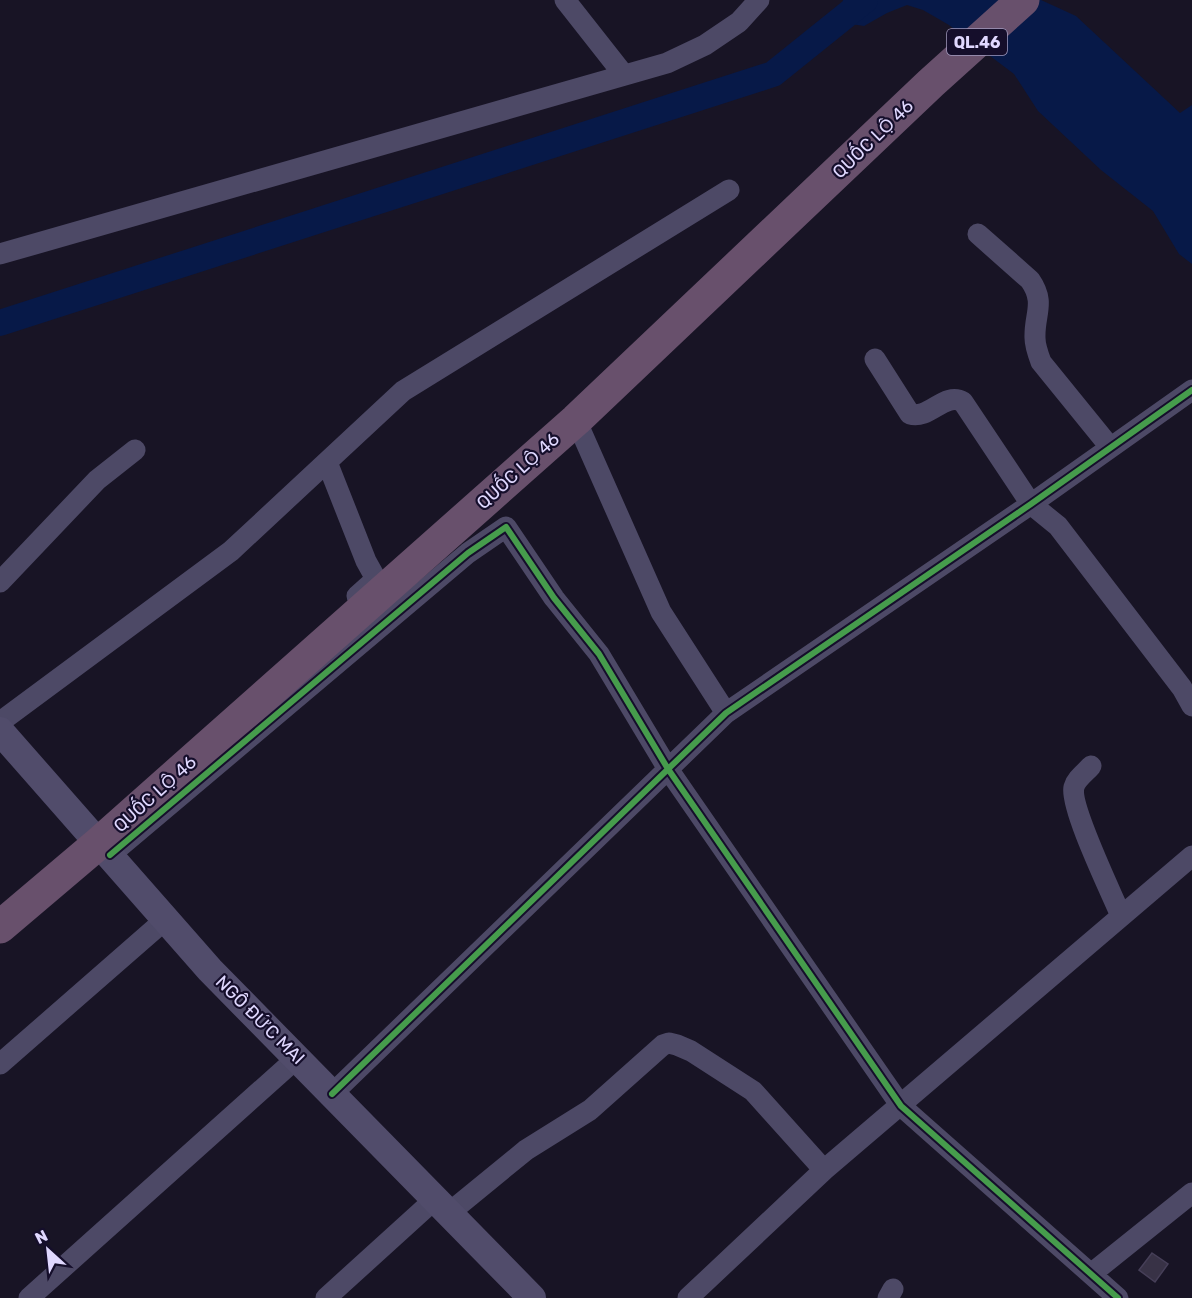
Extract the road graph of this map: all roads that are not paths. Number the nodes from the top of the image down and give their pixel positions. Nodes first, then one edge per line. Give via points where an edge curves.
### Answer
1 (565, 0) edge
2 (759, 0) edge
3 (1023, 0) edge
4 (624, 75) junction
5 (729, 189) dead end
6 (978, 234) dead end
7 (0, 254) edge
8 (874, 359) dead end
9 (1192, 390) edge
10 (576, 420) junction
11 (1110, 447) junction
12 (135, 450) dead end
13 (327, 462) junction
14 (1031, 504) junction
15 (0, 582) edge
16 (1189, 692) edge
17 (726, 713) junction
18 (0, 722) edge
19 (0, 731) edge
20 (1091, 765) dead end
21 (668, 769) junction
22 (100, 844) junction
23 (1192, 856) edge
24 (1122, 916) junction
25 (166, 919) junction
26 (0, 927) edge
27 (297, 1058) junction
28 (0, 1064) edge
29 (332, 1094) junction
30 (901, 1106) junction
31 (825, 1170) junction
32 (1192, 1193) edge
33 (442, 1207) junction
34 (1091, 1274) junction
35 (29, 1298) edge
36 (326, 1298) edge
37 (532, 1298) edge
38 (688, 1298) edge
39 (1118, 1298) edge

1 - 4 street
2 - 4 street via 739,21 705,45 667,63
3 - 10 highway, QUỐC LỘ 46 / QL.46
4 - 7 street
5 - 13 street via 403,392
6 - 11 street via 1036,289 1039,306 1035,336 1041,362
8 - 14 street via 910,414 918,416 950,399 963,402
9 - 11 street
10 - 17 street via 661,612
10 - 22 highway, QUỐC LỘ 46 / QL.46
11 - 14 street
12 - 15 street via 98,480
13 - 18 street via 231,551
13 - 22 street via 376,579 238,698
14 - 16 street via 1058,525
14 - 17 street
17 - 21 street
19 - 22 street, NGÔ ĐỨC MAI
20 - 24 street via 1074,784 1073,794
21 - 22 street via 599,654 554,598 506,527
21 - 29 street
21 - 30 street
22 - 25 street, NGÔ ĐỨC MAI
22 - 26 highway, QUỐC LỘ 46 / QL.46
23 - 24 street
24 - 30 street
25 - 27 street, NGÔ ĐỨC MAI
25 - 28 street
27 - 29 street, NGÔ ĐỨC MAI
27 - 35 street
29 - 33 street, NGÔ ĐỨC MAI
30 - 31 street
30 - 34 street
31 - 33 street via 753,1091 691,1051 669,1043 590,1110
31 - 38 street
32 - 34 street
33 - 36 street
33 - 37 street, NGÔ ĐỨC MAI
34 - 39 street

